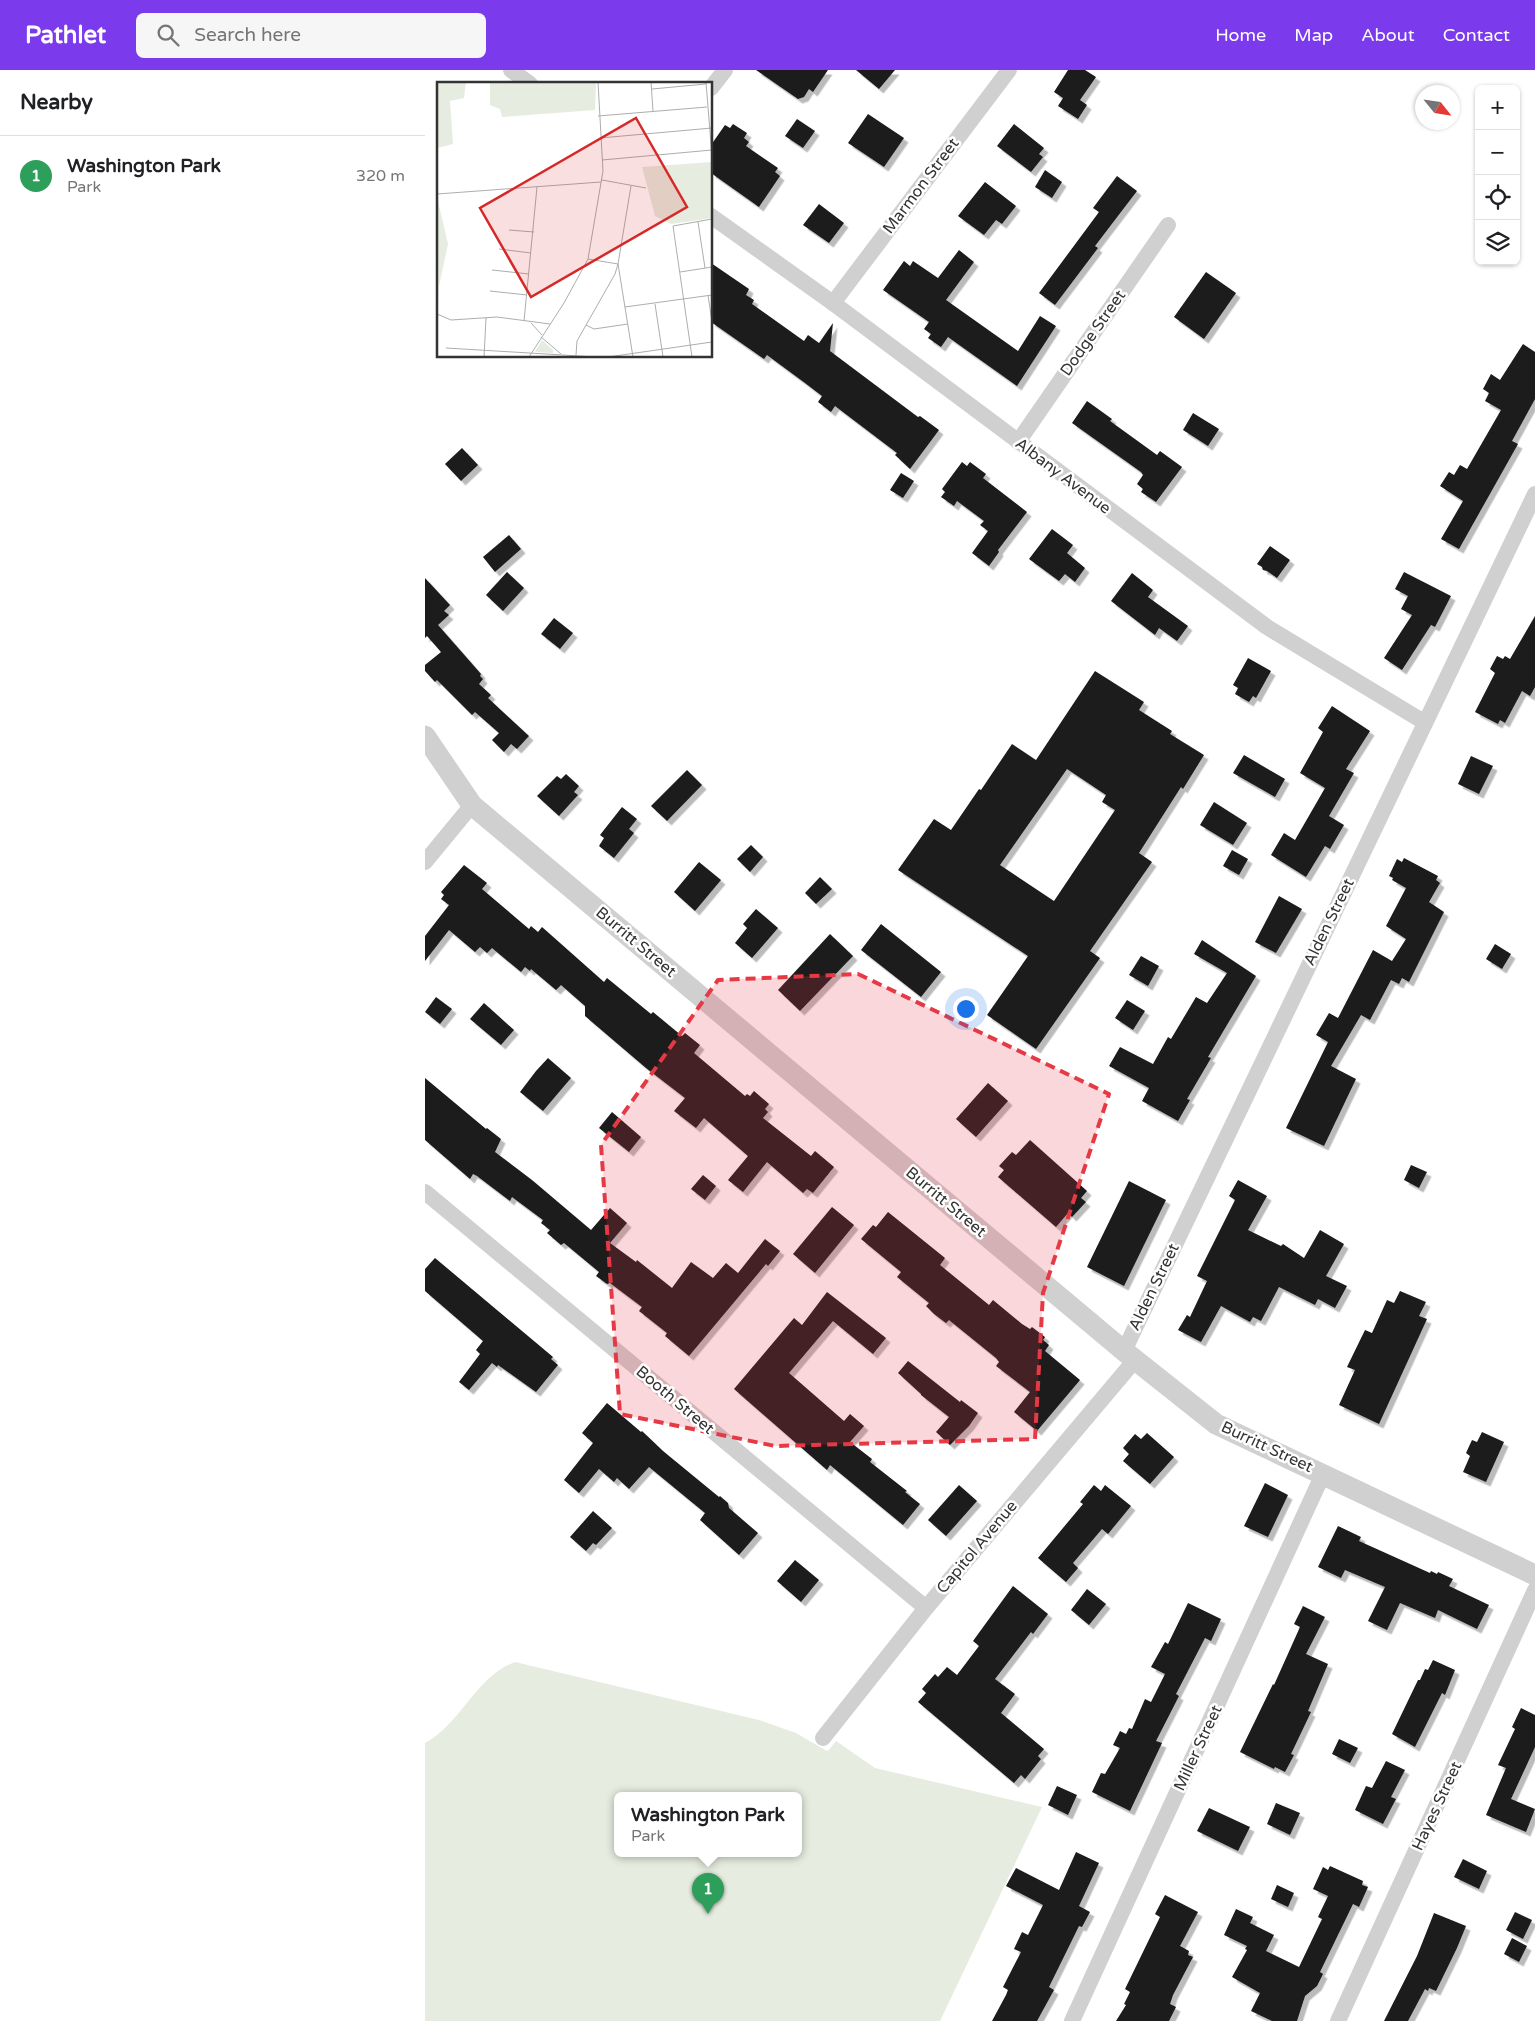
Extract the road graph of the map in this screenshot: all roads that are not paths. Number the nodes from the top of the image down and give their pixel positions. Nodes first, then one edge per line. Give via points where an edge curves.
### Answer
1 (511, 70) edge
2 (725, 70) edge
3 (1009, 70) edge
4 (527, 82) edge
5 (713, 85) edge
6 (713, 217) edge
7 (1168, 225) dead end
8 (833, 303) junction
9 (1018, 442) junction
10 (1535, 494) edge
11 (1424, 722) junction
12 (425, 736) edge
13 (472, 805) junction
14 (425, 862) edge
15 (425, 1192) edge
16 (1130, 1356) junction
17 (1323, 1474) junction
18 (1535, 1575) edge
19 (1535, 1590) edge
20 (926, 1608) junction
21 (823, 1738) dead end
22 (1072, 2021) edge
23 (1339, 2021) edge

1 - 4 street
2 - 5 street
3 - 8 street, Marmon Street
6 - 8 street, Albany Avenue
7 - 9 street, Dodge Street
8 - 9 street, Albany Avenue
9 - 11 street, Albany Avenue via 1267,627
10 - 11 street, Alden Street
11 - 16 street, Alden Street
12 - 13 street, Burritt Street
13 - 14 street
13 - 16 street, Burritt Street
15 - 20 street, Booth Street
16 - 17 street, Burritt Street via 1216,1424
16 - 20 street, Capitol Avenue
17 - 18 street, Burritt Street
17 - 22 street, Miller Street
19 - 23 street, Hayes Street
20 - 21 street, Capitol Avenue

